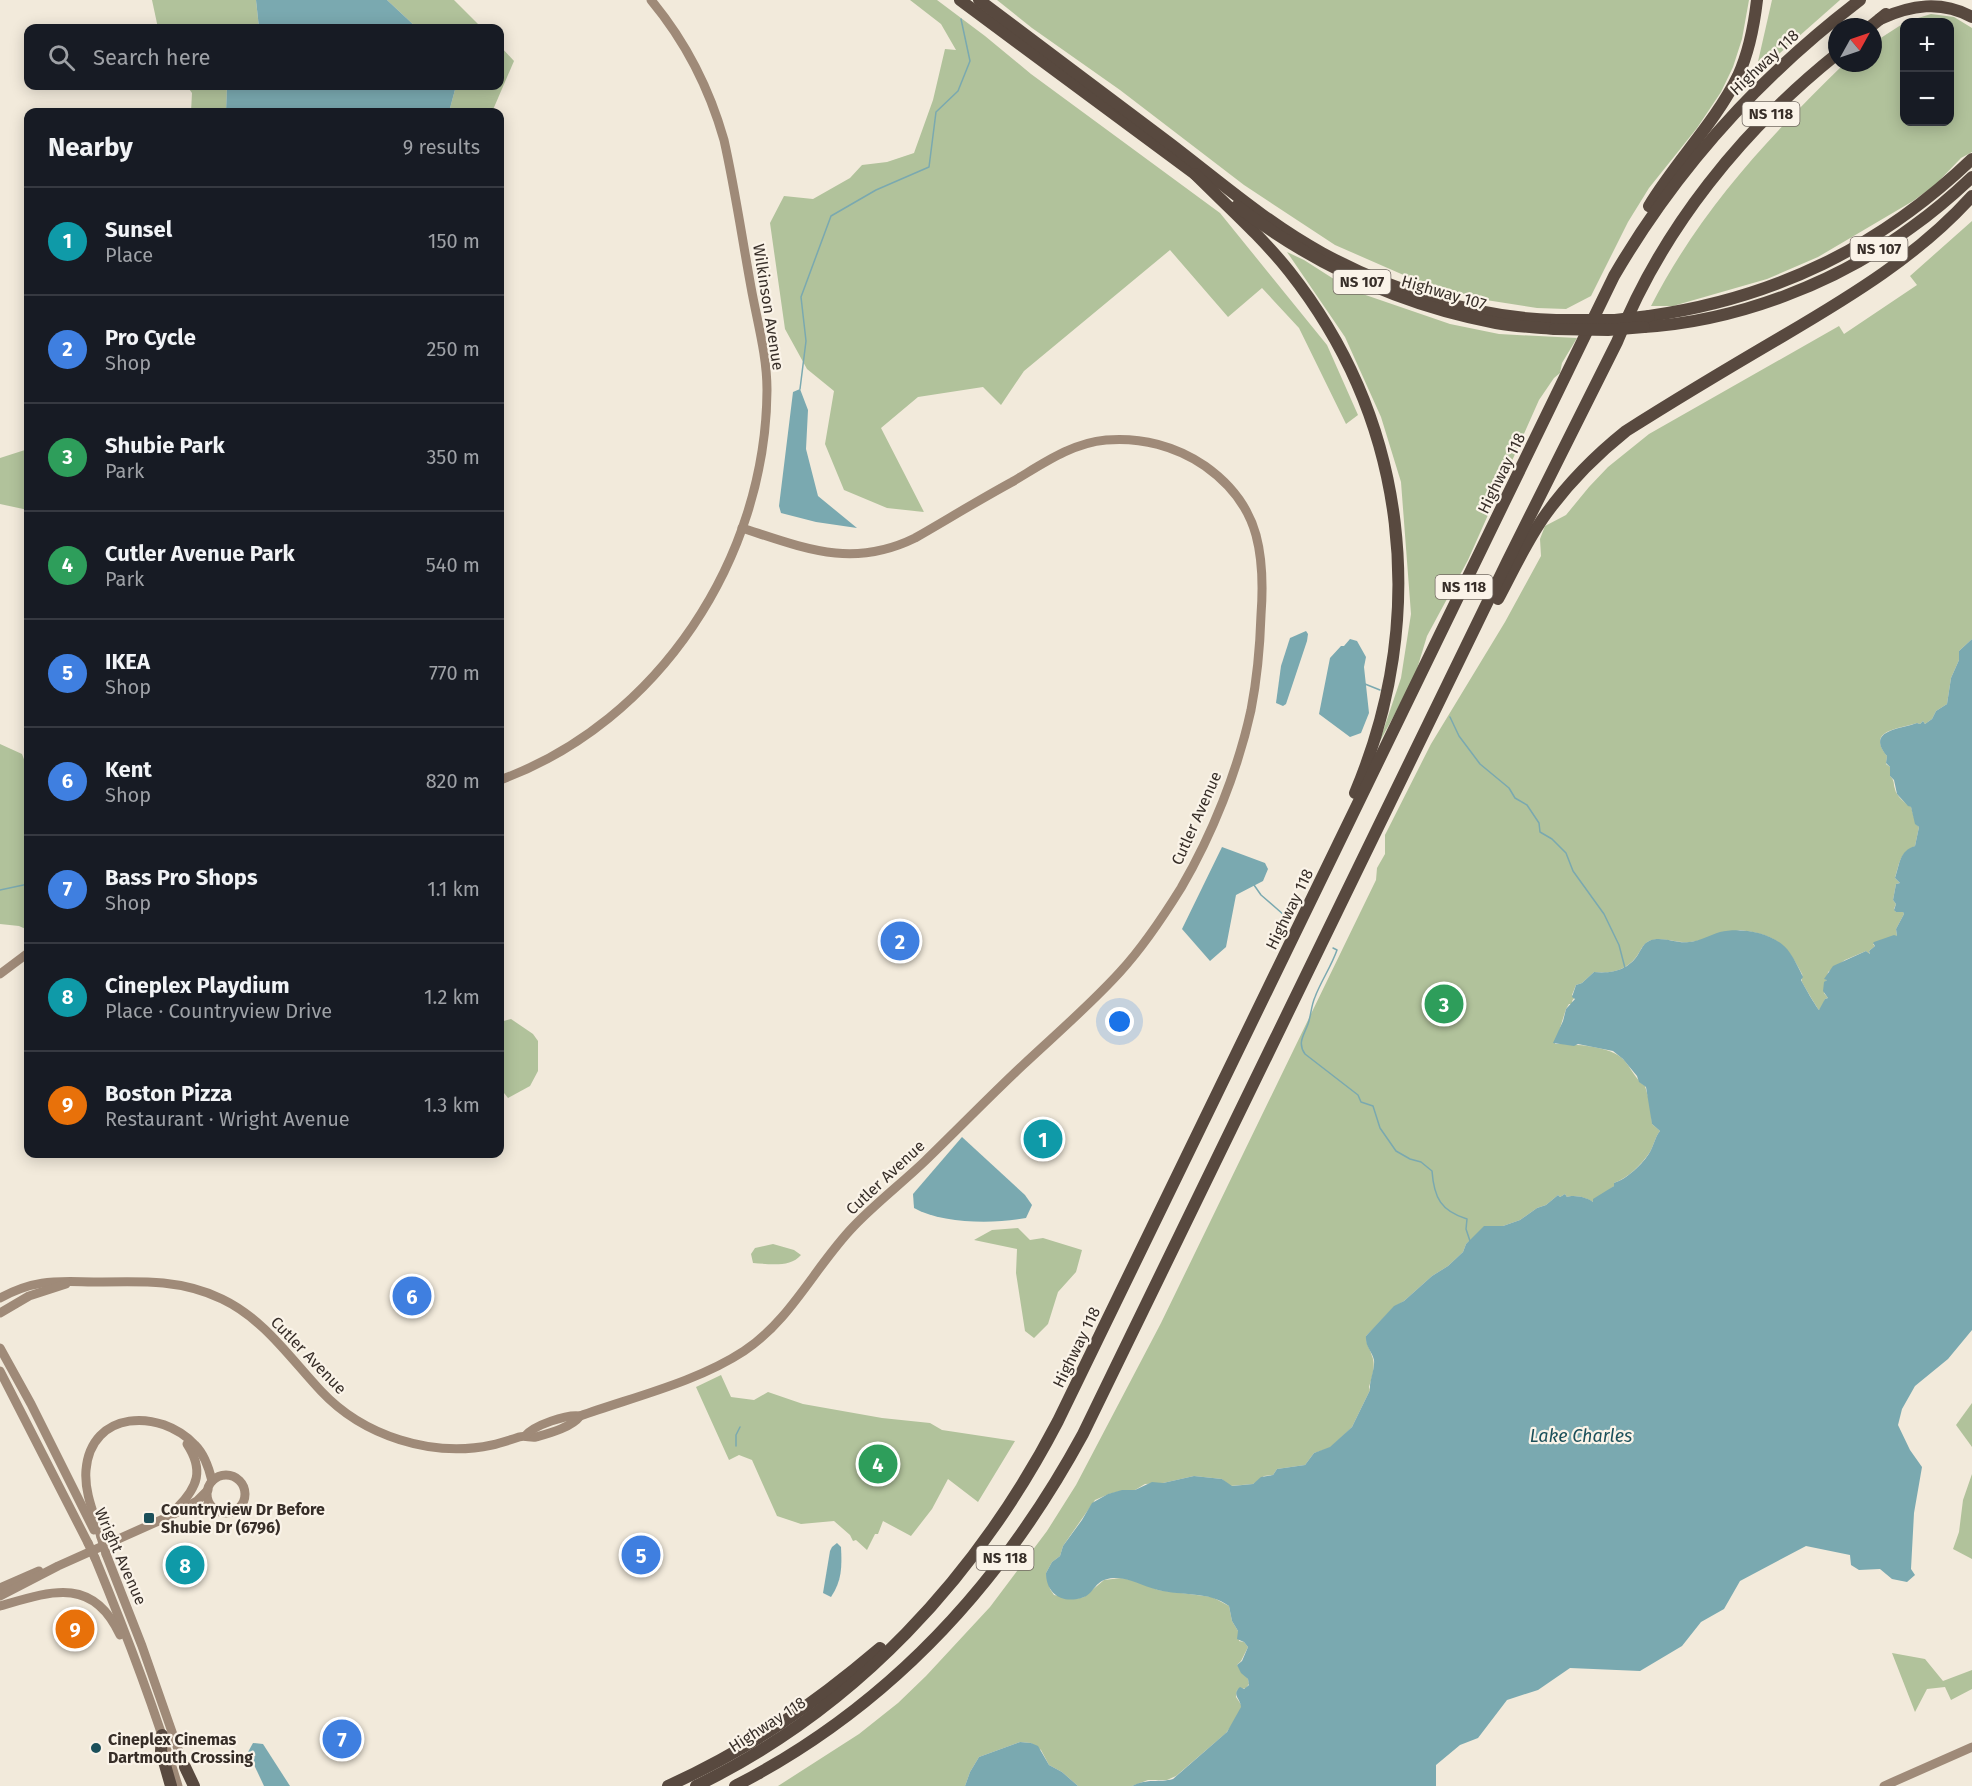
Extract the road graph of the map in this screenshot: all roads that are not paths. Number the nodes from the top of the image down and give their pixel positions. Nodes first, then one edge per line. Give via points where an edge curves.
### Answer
1 (651, 0) edge
2 (960, 0) edge
3 (979, 0) edge
4 (1757, 0) edge
5 (1860, 0) edge
6 (1907, 0) edge
7 (1972, 17) edge
8 (1882, 18) edge
9 (1882, 19) edge
10 (1828, 62) edge
11 (1972, 159) edge
12 (1194, 174) junction
13 (1972, 177) edge
14 (1972, 195) edge
15 (1614, 276) junction
16 (1647, 322) junction
17 (1556, 325) junction
18 (742, 528) junction
19 (1430, 721) junction
20 (504, 778) edge
21 (24, 956) edge
22 (1280, 964) junction
23 (0, 974) edge
24 (71, 1282) junction
25 (0, 1298) edge
26 (0, 1313) edge
27 (0, 1348) edge
28 (0, 1371) edge
29 (182, 1435) junction
30 (210, 1485) junction
31 (216, 1510) junction
32 (172, 1515) junction
33 (100, 1538) junction
34 (58, 1566) junction
35 (958, 1576) junction
36 (0, 1588) edge
37 (0, 1596) edge
38 (0, 1606) edge
39 (929, 1644) junction
40 (131, 1650) junction
41 (162, 1735) junction
42 (1972, 1748) edge
43 (185, 1767) junction
44 (171, 1786) edge
45 (178, 1786) edge
46 (189, 1786) edge
47 (194, 1786) edge
48 (668, 1786) edge
49 (696, 1786) edge
50 (735, 1786) edge
51 (746, 1786) edge
52 (1884, 1786) edge

1 - 18 street, Wilkinson Avenue via 694,61 716,113 732,177 765,361 766,410 761,456
2 - 12 highway, Highway 107 / NS 107
3 - 17 highway via 1255,209 1322,253 1432,298
4 - 15 highway via 1749,46 1738,76 1659,190 1618,261
5 - 15 highway, Highway 118 / NS 118 via 1786,60 1722,125 1685,168
6 - 8 highway
7 - 9 highway via 1953,8 1923,6 1900,10
10 - 19 highway, NS 118 via 1740,145 1710,181 1658,258
11 - 16 highway via 1890,227 1826,263 1777,285
12 - 17 highway, Highway 107 / NS 107 via 1284,240 1352,278 1423,306 1461,316 1499,324
12 - 22 highway via 1266,245 1328,328 1370,420 1395,516 1398,615 1395,653 1380,727 1333,847
13 - 16 highway, NS 107 via 1910,229 1843,270 1732,312 1694,321
14 - 19 highway via 1886,272 1626,430 1603,449 1545,515
15 - 22 highway, Highway 118 / NS 118
16 - 17 highway, bridge via 1615,320
18 - 20 street, Wilkinson Avenue via 697,622 646,685 583,739
18 - 24 street, Cutler Avenue via 814,550 869,554 915,538 1062,453 1106,440 1145,442 1177,450 1229,487 1256,533 1262,565 1260,646 1251,710 1202,849 1175,896 1121,971 854,1226 760,1339 697,1375 580,1416 572,1414 530,1429 525,1436 492,1445 456,1448 402,1440 343,1411 262,1326 222,1299 162,1282
19 - 39 highway, NS 118 via 1083,1434 1016,1543 977,1593
21 - 23 street
22 - 35 highway, Highway 118 / NS 118 via 1042,1452 1013,1501
24 - 25 street, Cutler Avenue via 38,1283
24 - 26 street, Cutler Avenue via 29,1296
27 - 33 street, Wright Avenue
28 - 40 street, Wright Avenue, bridge via 88,1543
29 - 30 street via 203,1455
29 - 32 street via 198,1471 193,1490
29 - 33 street via 157,1423 127,1421 96,1440 88,1460 86,1483
30 - 31 street via 210,1503
30 - 31 street via 223,1475 235,1477 245,1491 238,1509 229,1513
30 - 32 street via 197,1501
31 - 32 street via 204,1507
32 - 34 street
33 - 43 street, Wright Avenue, bridge
34 - 36 street
34 - 37 street
35 - 48 highway via 876,1652 807,1707 741,1750
35 - 49 highway, Highway 118 / NS 118 via 889,1650 840,1693 781,1736
38 - 40 street via 62,1591 79,1593 104,1608
39 - 50 highway, NS 118 via 835,1724
39 - 51 highway via 907,1671 857,1714 804,1752
40 - 41 street, Wright Avenue
41 - 44 highway via 161,1751
41 - 45 street, Wright Avenue
42 - 52 street
43 - 46 street, Wright Avenue
43 - 47 highway

